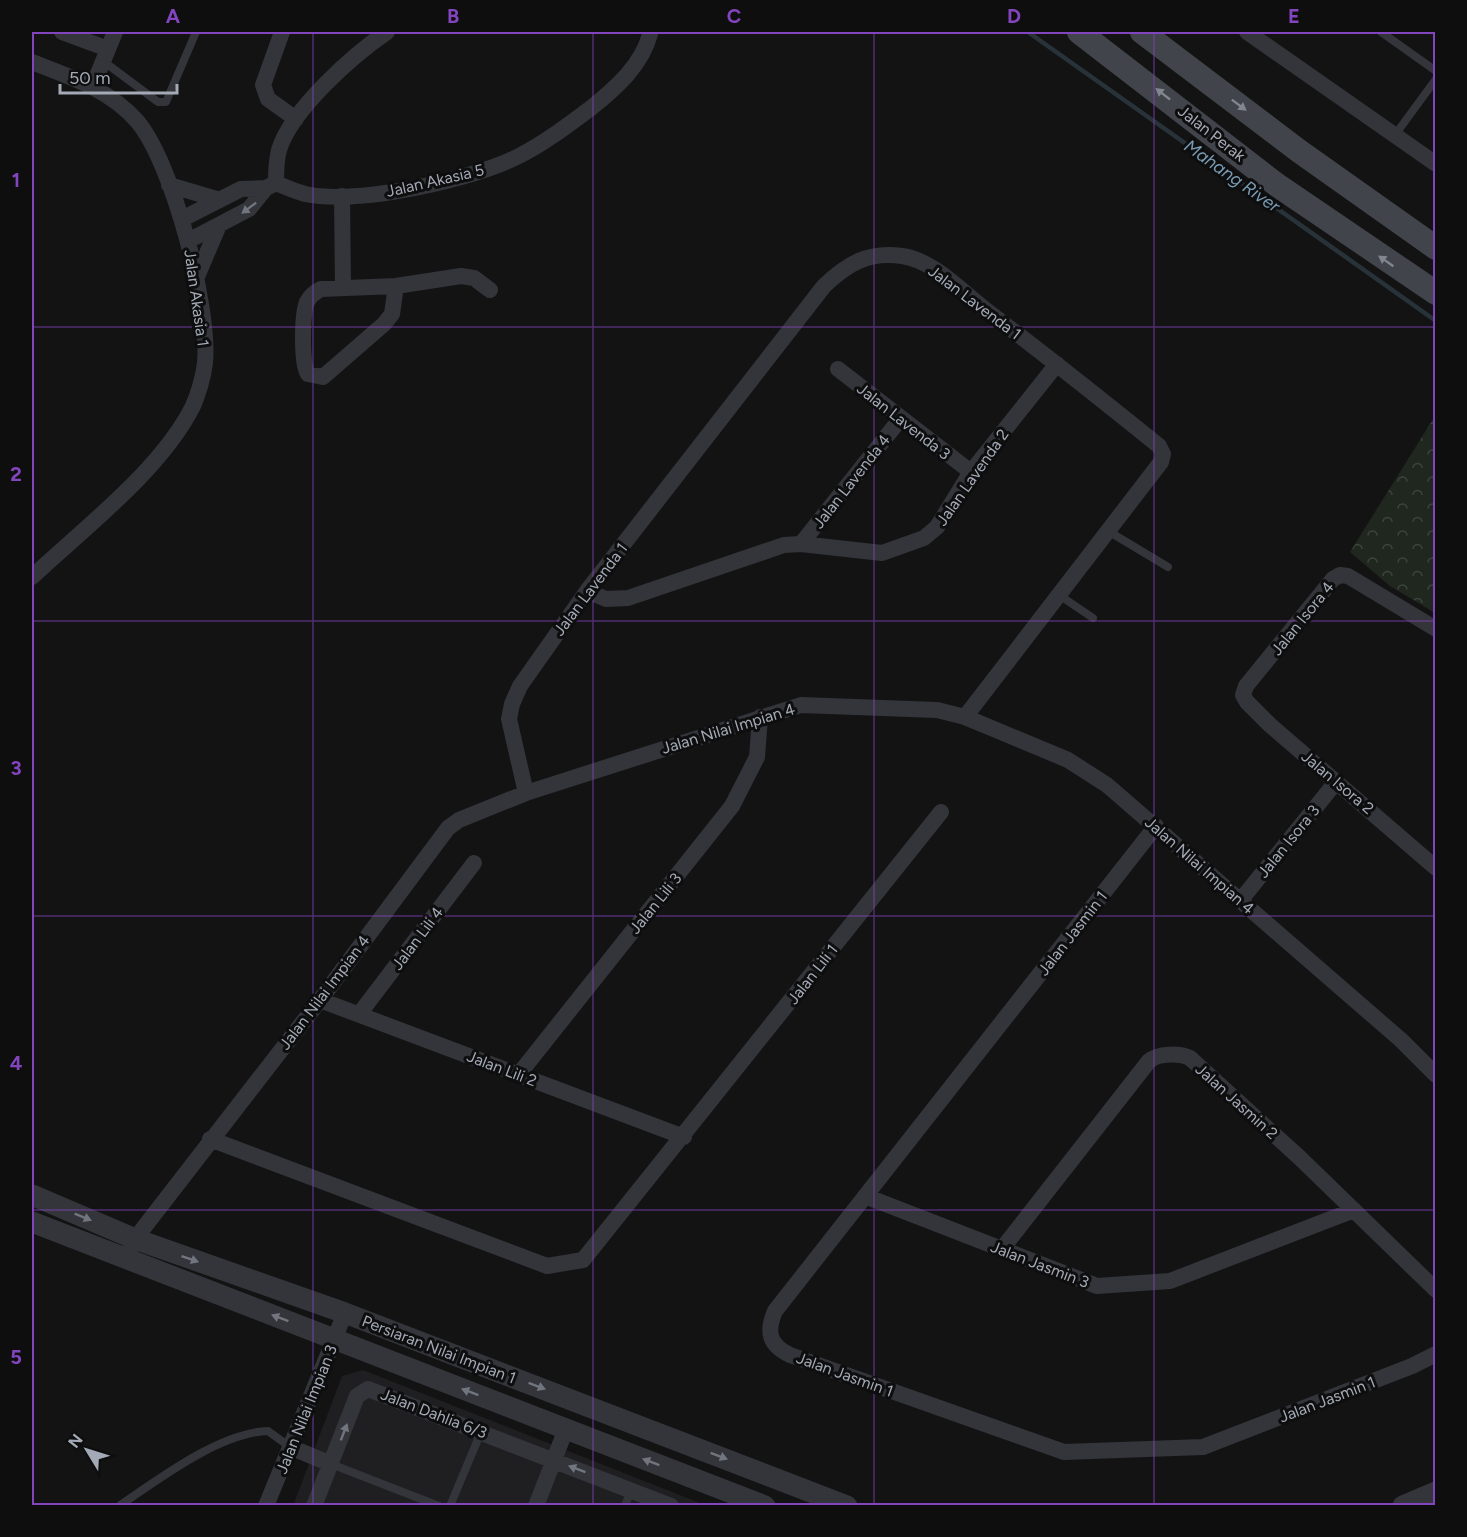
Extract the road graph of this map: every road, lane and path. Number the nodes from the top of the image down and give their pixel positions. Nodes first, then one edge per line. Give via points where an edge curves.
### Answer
1 (62, 32) edge
2 (115, 32) edge
3 (196, 32) edge
4 (282, 32) edge
5 (387, 32) edge
6 (652, 32) edge
7 (1079, 32) edge
8 (1142, 32) edge
9 (1248, 32) edge
10 (1381, 32) edge
11 (105, 55) junction
12 (32, 62) edge
13 (1436, 71) edge
14 (1436, 79) edge
15 (93, 86) junction
16 (296, 119) junction
17 (1395, 135) junction
18 (1436, 164) edge
19 (169, 185) junction
20 (271, 185) junction
21 (342, 196) junction
22 (220, 200) junction
23 (182, 219) junction
24 (219, 225) junction
25 (188, 241) junction
26 (1436, 248) edge
27 (196, 279) junction
28 (396, 285) junction
29 (344, 288) junction
30 (490, 290) dead end
31 (1436, 292) edge
32 (1057, 364) junction
33 (838, 369) dead end
34 (901, 418) junction
35 (971, 472) junction
36 (1108, 531) junction
37 (801, 544) junction
38 (1168, 567) dead end
39 (32, 577) edge
40 (587, 591) junction
41 (1059, 595) junction
42 (1093, 618) dead end
43 (1436, 628) edge
44 (1243, 694) joint
45 (760, 717) junction
46 (965, 717) junction
47 (1336, 782) junction
48 (526, 793) junction
49 (941, 812) dead end
50 (1156, 826) junction
51 (474, 863) dead end
52 (1436, 868) edge
53 (1240, 901) junction
54 (320, 1000) junction
55 (360, 1013) junction
56 (519, 1074) junction
57 (1436, 1075) edge
58 (684, 1137) junction
59 (210, 1139) junction
60 (32, 1195) edge
61 (865, 1196) junction
62 (1354, 1210) junction
63 (32, 1222) edge
64 (135, 1239) junction
65 (1002, 1249) junction
66 (126, 1260) junction
67 (1436, 1290) edge
68 (345, 1313) junction
69 (335, 1338) junction
70 (1436, 1354) edge
71 (566, 1429) junction
72 (481, 1432) junction
73 (290, 1448) junction
74 (554, 1460) junction
75 (331, 1464) junction
76 (1436, 1492) edge
77 (628, 1498) edge
78 (119, 1506) edge
79 (266, 1506) edge
80 (314, 1506) edge
81 (439, 1506) edge
82 (450, 1506) edge
83 (536, 1506) edge
84 (671, 1506) edge
85 (765, 1506) edge
86 (847, 1506) edge
87 (1402, 1506) edge

1 - 11 street
2 - 11 street
3 - 11 lane via 166,102 158,102
4 - 16 street via 262,85 268,99
5 - 16 street via 355,54
6 - 21 street, Jalan Akasia 5 via 641,58 603,99 518,157 467,176
31 -> 7 main road, Jalan Perak via 1277,185
8 -> 26 main road
9 - 17 street
10 - 13 lane
11 - 15 street
12 - 15 street, Jalan Akasia 1
14 - 17 lane
15 - 19 street, Jalan Akasia 1 via 143,129
16 - 20 street via 279,150
17 - 18 street
19 - 22 street
19 - 23 street, Jalan Akasia 1
20 - 21 street, Jalan Akasia 5 via 307,194
20 - 22 street via 245,187
20 -> 24 street via 253,207
21 - 29 street
22 - 23 street
23 - 25 street, Jalan Akasia 1
24 - 25 street
24 - 27 street
25 - 27 street, Jalan Akasia 1
27 - 39 street, Jalan Akasia 1 via 205,360 192,407 142,474
28 - 29 street
28 - 29 street via 392,314 384,324 323,377 312,377 303,363 305,307 321,289
28 - 30 street via 461,276 474,278
32 - 35 street, Jalan Lavenda 2
32 - 36 street, Jalan Lavenda 1 via 1159,446 1163,454 1161,462
32 - 40 street, Jalan Lavenda 1 via 922,262 885,255 854,262 824,286
33 - 34 street, Jalan Lavenda 3
34 - 35 street, Jalan Lavenda 3
34 - 37 street, Jalan Lavenda 4
35 - 37 street, Jalan Lavenda 2 via 937,527 924,538 882,553
36 - 38 lane
36 - 41 street, Jalan Lavenda 1
37 - 40 street, Jalan Lavenda 2 via 768,549 628,598 606,599
40 - 48 street, Jalan Lavenda 1 via 534,665 512,704 510,733
41 - 42 lane
41 - 46 street, Jalan Lavenda 1
43 - 44 street, Jalan Isora 4 via 1340,574
44 - 47 street, Jalan Isora 2 via 1270,725
45 - 46 street, Jalan Nilai Impian 4 via 816,704 922,708
45 - 48 street, Jalan Nilai Impian 4
45 - 56 street, Jalan Lili 3 via 758,757 732,806
46 - 50 street, Jalan Nilai Impian 4 via 1068,760 1107,785
47 - 52 street, Jalan Isora 2
47 - 53 street, Jalan Isora 3
48 - 54 street, Jalan Nilai Impian 4 via 448,828
49 - 58 street, Jalan Lili 1
50 - 53 street, Jalan Nilai Impian 4
50 - 61 street, Jalan Jasmin 1
51 - 55 street, Jalan Lili 4
53 - 57 street, Jalan Nilai Impian 4
54 - 55 street, Jalan Lili 2
54 - 59 street, Jalan Nilai Impian 4
55 - 56 street, Jalan Lili 2
56 - 58 street, Jalan Lili 2
58 - 59 street, Jalan Lili 1 via 586,1259 550,1267
59 - 64 street, Jalan Nilai Impian 4
60 -> 64 street, Persiaran Nilai Impian 1
61 - 65 street, Jalan Jasmin 3
61 - 70 street, Jalan Jasmin 1 via 775,1311 769,1333 773,1343 790,1355 1064,1452 1203,1447
62 - 65 street, Jalan Jasmin 3 via 1170,1281 1098,1286
62 - 65 street, Jalan Jasmin 2 via 1187,1056 1158,1056 1149,1060
62 - 67 street, Jalan Jasmin 2
63 - 66 street, Persiaran Nilai Impian 1
64 - 66 street, Jalan Nilai Impian 4
64 -> 68 street, Persiaran Nilai Impian 1
69 -> 66 street, Persiaran Nilai Impian 1
68 - 69 street, Jalan Nilai Impian 3
68 -> 86 street, Persiaran Nilai Impian 1
71 -> 69 street, Persiaran Nilai Impian 1
69 - 73 street, Jalan Nilai Impian 3
71 - 74 street
85 -> 71 street, Persiaran Nilai Impian 1
72 - 74 street, Jalan Dahlia 6/3
75 -> 72 street, Jalan Dahlia 6/3 via 357,1396 368,1389
72 - 82 lane
73 - 75 street
73 - 78 lane via 268,1431 241,1435
73 - 79 street, Jalan Nilai Impian 3
77 -> 74 street, Jalan Dahlia 6/3
74 - 83 street
75 - 80 street, Jalan Dahlia 6/3
75 - 81 lane
76 - 87 street
77 - 84 street, Jalan Dahlia 6/3

